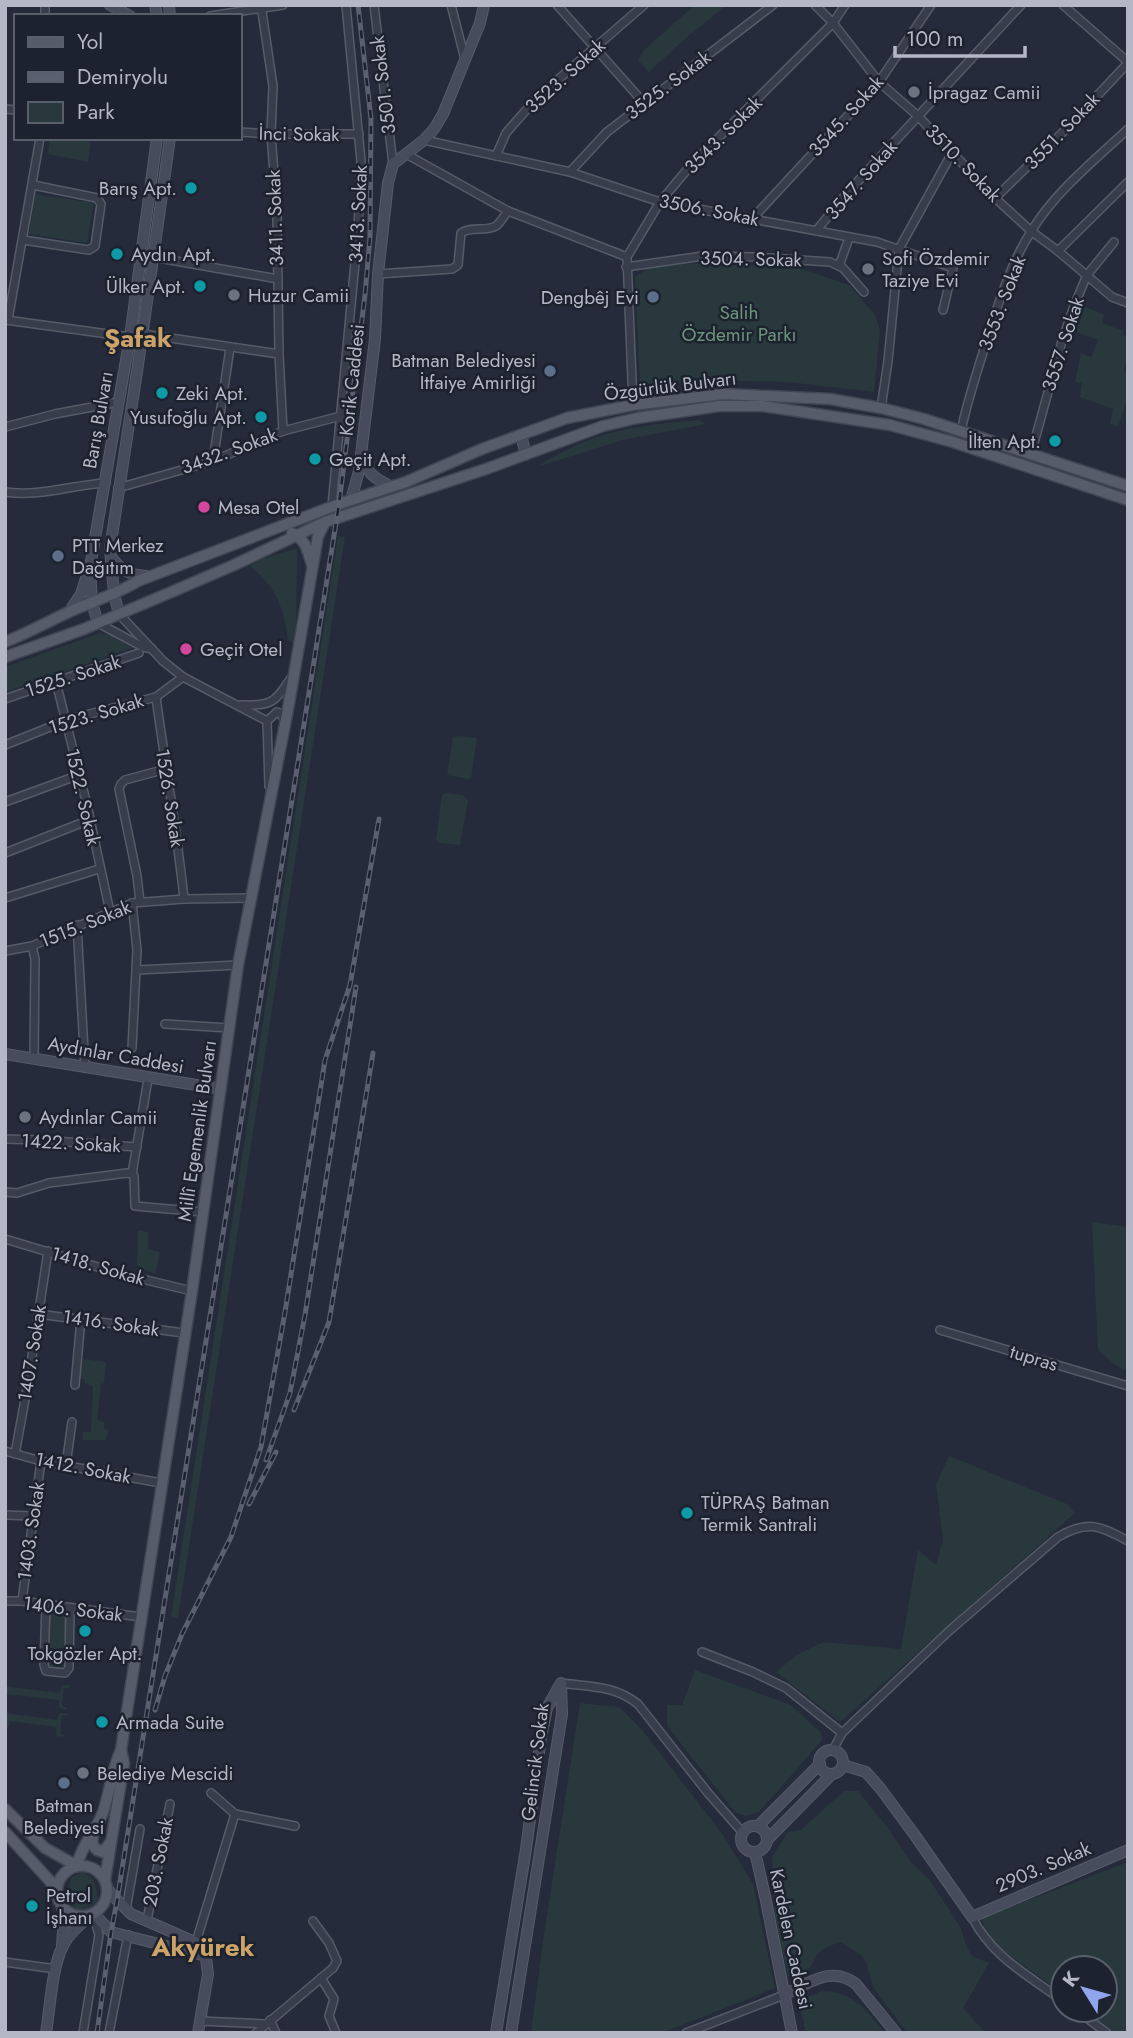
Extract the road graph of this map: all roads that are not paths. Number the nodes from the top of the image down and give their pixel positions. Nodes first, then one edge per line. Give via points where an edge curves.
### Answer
1 (110, 5) edge
2 (283, 5) edge
3 (346, 5) edge
4 (374, 5) edge
5 (451, 5) edge
6 (484, 5) edge
7 (557, 5) edge
8 (644, 5) edge
9 (773, 5) edge
10 (815, 5) edge
11 (845, 5) edge
12 (931, 5) edge
13 (1021, 5) edge
14 (1063, 5) edge
15 (261, 7) edge
16 (126, 14) edge
17 (221, 14) edge
18 (833, 23) junction
19 (595, 49) junction
20 (466, 60) junction
21 (1128, 62) edge
22 (879, 82) junction
23 (644, 103) junction
24 (918, 116) junction
25 (1128, 130) edge
26 (242, 132) edge
27 (271, 134) junction
28 (359, 134) junction
29 (40, 140) edge
30 (157, 140) edge
31 (170, 140) edge
32 (424, 140) junction
33 (952, 153) junction
34 (406, 154) junction
35 (496, 156) junction
36 (393, 164) junction
37 (570, 172) junction
38 (1128, 182) edge
39 (33, 185) junction
40 (995, 198) junction
41 (660, 202) junction
42 (508, 211) junction
43 (752, 219) junction
44 (816, 231) junction
45 (1031, 231) junction
46 (849, 238) junction
47 (23, 240) junction
48 (1114, 242) dead end
49 (899, 249) junction
50 (1058, 251) junction
51 (153, 257) junction
52 (627, 257) junction
53 (839, 266) junction
54 (626, 267) junction
55 (378, 274) junction
56 (1087, 275) junction
57 (278, 279) junction
58 (864, 292) dead end
59 (1128, 303) edge
60 (943, 310) dead end
61 (6, 320) edge
62 (143, 334) junction
63 (130, 337) junction
64 (230, 348) junction
65 (279, 354) junction
66 (120, 402) junction
67 (633, 405) junction
68 (881, 408) junction
69 (341, 416) junction
70 (5, 427) edge
71 (283, 431) junction
72 (961, 431) junction
73 (521, 435) junction
74 (361, 453) junction
75 (1031, 454) junction
76 (526, 455) junction
77 (213, 461) junction
78 (106, 482) junction
79 (1128, 485) edge
80 (390, 486) junction
81 (118, 488) junction
82 (5, 492) edge
83 (351, 500) junction
84 (1128, 500) edge
85 (332, 506) junction
86 (325, 522) junction
87 (280, 528) junction
88 (297, 534) junction
89 (111, 557) junction
90 (313, 566) junction
91 (90, 567) junction
92 (152, 576) junction
93 (114, 594) junction
94 (92, 603) junction
95 (69, 612) junction
96 (119, 614) junction
97 (98, 623) junction
98 (5, 642) edge
99 (153, 649) junction
100 (139, 653) dead end
101 (5, 657) edge
102 (292, 676) junction
103 (183, 677) junction
104 (56, 682) junction
105 (156, 697) junction
106 (5, 699) edge
107 (237, 705) junction
108 (65, 721) junction
109 (267, 721) junction
110 (285, 722) junction
111 (5, 745) edge
112 (166, 769) junction
113 (79, 775) junction
114 (270, 797) junction
115 (5, 802) edge
116 (89, 820) junction
117 (5, 853) edge
118 (99, 869) junction
119 (5, 898) edge
120 (250, 898) junction
121 (184, 899) junction
122 (136, 903) junction
123 (110, 912) junction
124 (77, 925) junction
125 (32, 946) junction
126 (5, 951) edge
127 (238, 965) junction
128 (137, 970) junction
129 (164, 1024) dead end
130 (229, 1028) junction
131 (131, 1048) dead end
132 (5, 1054) edge
133 (34, 1058) junction
134 (85, 1068) junction
135 (148, 1079) junction
136 (221, 1089) junction
137 (5, 1139) edge
138 (137, 1146) junction
139 (132, 1174) junction
140 (5, 1192) edge
141 (203, 1212) junction
142 (5, 1239) edge
143 (48, 1251) junction
144 (192, 1291) junction
145 (38, 1314) junction
146 (81, 1319) junction
147 (940, 1330) dead end
148 (184, 1333) junction
149 (75, 1385) dead end
150 (1128, 1386) edge
151 (72, 1422) dead end
152 (5, 1451) edge
153 (15, 1454) junction
154 (41, 1461) junction
155 (66, 1465) junction
156 (161, 1483) junction
157 (5, 1515) edge
158 (32, 1516) junction
159 (1128, 1541) edge
160 (5, 1601) edge
161 (22, 1601) junction
162 (46, 1605) junction
163 (70, 1609) junction
164 (141, 1617) junction
165 (702, 1652) dead end
166 (561, 1683) junction
167 (842, 1733) junction
168 (121, 1750) junction
169 (833, 1750) junction
170 (820, 1764) junction
171 (843, 1765) junction
172 (832, 1774) junction
173 (211, 1793) dead end
174 (170, 1804) dead end
175 (5, 1809) edge
176 (235, 1814) junction
177 (295, 1826) dead end
178 (758, 1826) junction
179 (140, 1829) dead end
180 (93, 1831) junction
181 (5, 1832) edge
182 (743, 1833) junction
183 (767, 1840) junction
184 (111, 1841) junction
185 (45, 1848) junction
186 (1128, 1850) edge
187 (755, 1852) junction
188 (31, 1859) junction
189 (77, 1866) junction
190 (106, 1883) junction
191 (61, 1903) junction
192 (126, 1910) junction
193 (93, 1913) junction
194 (972, 1917) junction
195 (147, 1920) junction
196 (313, 1921) dead end
197 (128, 1935) junction
198 (62, 1946) junction
199 (195, 1947) junction
200 (5, 1962) edge
201 (56, 1969) junction
202 (321, 1978) junction
203 (1049, 1991) edge
204 (784, 1995) junction
205 (200, 2021) junction
206 (268, 2022) junction
207 (46, 2033) edge
208 (83, 2033) edge
209 (109, 2033) edge
210 (198, 2033) edge
211 (256, 2033) edge
212 (276, 2033) edge
213 (335, 2033) edge
214 (496, 2033) edge
215 (511, 2033) edge
216 (686, 2033) edge
217 (792, 2033) edge
218 (896, 2033) edge

1 - 16 main road
2 - 15 street
3 - 28 street, 3413. Sokak
4 - 36 street, 3501. Sokak
5 - 20 street
6 - 20 main road
7 - 19 street
8 - 19 street, 3523. Sokak
9 - 23 street, 3525. Sokak
10 - 18 street, 3510. Sokak
11 - 18 street, 3543. Sokak
12 - 22 street, 3545. Sokak
13 - 24 street, 3547. Sokak
14 - 21 street
15 - 17 street
15 - 27 street, 3411. Sokak via 272,86
18 - 22 street, 3510. Sokak
18 - 41 street, 3543. Sokak
19 - 23 street
19 - 35 street, 3523. Sokak via 527,109 506,133
20 - 32 main road via 443,114
21 - 40 street, 3551. Sokak
22 - 24 street, 3510. Sokak
22 - 43 street, 3545. Sokak
23 - 37 street, 3525. Sokak via 607,132
24 - 33 street, 3510. Sokak
24 - 44 street, 3547. Sokak
25 - 45 street, 3553. Sokak via 1073,182
26 - 27 street, İnci Sokak
27 - 28 street, İnci Sokak
27 - 57 street, 3411. Sokak
28 - 69 street, 3413. Sokak via 358,231
29 - 39 street
30 - 63 main road, Barış Bulvarı
31 - 51 main road, Barış Bulvarı
32 - 34 main road
32 - 35 street, 3506. Sokak
33 - 40 street, 3510. Sokak
33 - 49 street
34 - 36 main road
34 - 42 street
35 - 37 street, 3506. Sokak
36 - 55 main road, Korik Caddesi
37 - 41 street, 3506. Sokak
38 - 50 street
39 - 47 street
39 - 47 street via 97,198 101,204 96,246 89,250
40 - 45 street, 3510. Sokak
41 - 43 street, 3506. Sokak
41 - 52 street, 3543. Sokak
42 - 52 street
42 - 55 street via 492,228 461,233 458,265 452,270
43 - 44 street, 3506. Sokak
44 - 46 street, 3506. Sokak
45 - 50 street, 3510. Sokak
45 - 72 street, 3553. Sokak via 1003,290
46 - 49 street, 3506. Sokak
46 - 53 street
47 - 61 street
48 - 56 street, 3557. Sokak
49 - 60 street, 3506. Sokak via 953,268
49 - 68 street
50 - 56 street, 3510. Sokak
51 - 57 street
51 - 62 main road, Barış Bulvarı
52 - 54 street, 3543. Sokak
53 - 54 street, 3504. Sokak via 704,256
53 - 58 street
54 - 67 street, 3543. Sokak
55 - 74 main road, Korik Caddesi
56 - 59 street, 3510. Sokak via 1112,297
56 - 75 street, 3557. Sokak via 1062,341
57 - 65 street, 3411. Sokak
61 - 63 street
62 - 64 street
62 - 81 main road, Barış Bulvarı
63 - 66 main road, Barış Bulvarı
64 - 65 street
64 - 77 street
65 - 71 street, 3411. Sokak
66 - 70 street
66 - 78 main road, Barış Bulvarı
67 - 68 main road, Özgürlük Bulvarı via 724,394 830,399
67 - 73 main road, Özgürlük Bulvarı via 567,418
68 - 72 main road, Özgürlük Bulvarı
69 - 71 street, 3432. Sokak
69 - 85 street, 3413. Sokak
71 - 77 street, 3432. Sokak
72 - 75 main road, Özgürlük Bulvarı
73 - 76 main road
73 - 80 main road, Özgürlük Bulvarı
74 - 80 main road, Korik Caddesi via 370,473
74 - 83 main road, Korik Caddesi
75 - 79 main road, Özgürlük Bulvarı
76 - 84 main road, Özgürlük Bulvarı via 637,418 719,406 762,407 890,425
76 - 86 main road, Özgürlük Bulvarı
77 - 81 street, 3432. Sokak
78 - 82 street
78 - 91 main road, Barış Bulvarı
80 - 83 main road, Özgürlük Bulvarı
81 - 89 main road, Barış Bulvarı
83 - 85 main road, Özgürlük Bulvarı
85 - 87 main road, Özgürlük Bulvarı
86 - 88 main road, Özgürlük Bulvarı
86 - 90 main road, Millî Egemenlik Bulvarı
87 - 88 main road
87 - 92 main road, Özgürlük Bulvarı
88 - 90 main road
88 - 96 main road, Özgürlük Bulvarı
89 - 92 main road via 125,572
89 - 93 main road, Barış Bulvarı
90 - 102 main road, Millî Egemenlik Bulvarı
91 - 94 main road, Barış Bulvarı
91 - 95 main road
92 - 93 main road, Özgürlük Bulvarı
93 - 94 main road, Özgürlük Bulvarı
93 - 96 main road, Barış Bulvarı
94 - 95 main road, Özgürlük Bulvarı
94 - 97 main road, Barış Bulvarı
95 - 98 main road, Özgürlük Bulvarı
96 - 97 main road, Özgürlük Bulvarı
96 - 99 street
97 - 99 street
97 - 101 main road, Özgürlük Bulvarı
99 - 103 street
100 - 104 street, 1525. Sokak
102 - 107 street via 271,703
102 - 110 main road, Millî Egemenlik Bulvarı
103 - 105 street, 1523. Sokak
103 - 107 street
104 - 106 street, 1525. Sokak
104 - 108 street, 1522. Sokak
105 - 108 street, 1523. Sokak
105 - 112 street, 1526. Sokak
107 - 109 street
108 - 111 street, 1523. Sokak
108 - 113 street, 1522. Sokak
109 - 110 street via 277,712
109 - 114 street
110 - 114 main road, Millî Egemenlik Bulvarı
112 - 121 street, 1526. Sokak
112 - 122 street via 125,780 119,789 137,876
113 - 115 street
113 - 116 street, 1522. Sokak
114 - 120 main road, Millî Egemenlik Bulvarı
116 - 117 street
116 - 118 street, 1522. Sokak
118 - 119 street
118 - 123 street, 1522. Sokak
120 - 121 street, 1515. Sokak
120 - 127 main road, Millî Egemenlik Bulvarı
121 - 122 street, 1515. Sokak
122 - 123 street, 1515. Sokak
122 - 128 street
123 - 124 street, 1515. Sokak
124 - 125 street, 1515. Sokak
124 - 134 street
125 - 126 street, 1515. Sokak
125 - 133 street via 36,959
127 - 128 street
127 - 130 main road, Millî Egemenlik Bulvarı
128 - 131 street
129 - 130 street
130 - 136 main road, Millî Egemenlik Bulvarı
132 - 133 main road, Aydınlar Caddesi
133 - 134 main road, Aydınlar Caddesi
134 - 135 main road, Aydınlar Caddesi
135 - 136 main road, Aydınlar Caddesi
135 - 138 street
136 - 141 main road, Millî Egemenlik Bulvarı
137 - 138 street, 1422. Sokak
138 - 139 street
139 - 140 street
139 - 141 street via 135,1206
141 - 144 main road, Millî Egemenlik Bulvarı
142 - 143 street, 1418. Sokak
143 - 144 street, 1418. Sokak
143 - 145 street, 1407. Sokak
144 - 148 main road, Millî Egemenlik Bulvarı
145 - 146 street, 1416. Sokak
145 - 153 street, 1407. Sokak
146 - 148 street, 1416. Sokak
146 - 149 street
147 - 150 street, tupras
148 - 156 main road, Millî Egemenlik Bulvarı
151 - 155 street
152 - 153 street, 1412. Sokak
153 - 154 street, 1412. Sokak
154 - 155 street, 1412. Sokak
154 - 158 street, 1403. Sokak
155 - 156 street, 1412. Sokak
156 - 164 main road, Millî Egemenlik Bulvarı
157 - 158 street
158 - 161 street, 1403. Sokak
159 - 167 street via 1083,1526 1058,1537 949,1631
160 - 161 street, 1406. Sokak
161 - 162 street, 1406. Sokak
162 - 163 street, 1406. Sokak
162 - 163 street via 44,1665 46,1671 57,1674 69,1668
163 - 164 street, 1406. Sokak
164 - 168 main road, Millî Egemenlik Bulvarı
165 - 167 street via 786,1688
166 - 182 street via 614,1689 638,1704
166 - 214 main road, Gelincik Sokak via 543,1728
166 - 215 main road, Gelincik Sokak via 562,1714
167 - 169 street
168 - 180 main road
168 - 184 main road via 124,1763
169 - 170 main road via 823,1754
169 - 171 main road via 840,1754
170 - 172 main road
170 - 178 main road
171 - 172 main road
171 - 194 main road via 866,1772 880,1788
172 - 183 main road
173 - 176 street
174 - 195 street, 203. Sokak
175 - 185 main road
176 - 177 street
176 - 199 street
178 - 182 main road
178 - 183 main road
179 - 192 street
180 - 184 main road via 92,1844 97,1850 103,1852
180 - 185 main road via 72,1850
180 - 189 main road
181 - 188 main road
182 - 187 main road via 744,1847
183 - 187 main road
184 - 190 main road
185 - 188 main road via 50,1858 47,1863
185 - 189 main road
186 - 194 main road, 2903. Sokak
187 - 204 main road, Kardelen Caddesi
188 - 191 main road
189 - 190 main road via 97,1870
189 - 191 main road via 60,1880
190 - 192 main road
190 - 193 main road via 104,1902
191 - 193 main road via 78,1915
191 - 198 main road
192 - 195 main road
193 - 197 main road via 111,1932
193 - 198 main road
193 - 208 street via 99,1935
194 - 203 street via 997,1952
195 - 199 main road
196 - 202 street via 337,1961
197 - 199 main road
197 - 209 street
198 - 201 main road
199 - 205 main road via 205,1950 208,1974
200 - 201 street
201 - 207 main road
202 - 206 street
202 - 213 street via 334,1999 329,2016
204 - 216 street
204 - 217 main road, Kardelen Caddesi
204 - 218 main road via 823,1976 849,1978
205 - 206 street
205 - 210 main road
206 - 211 street
206 - 212 street

